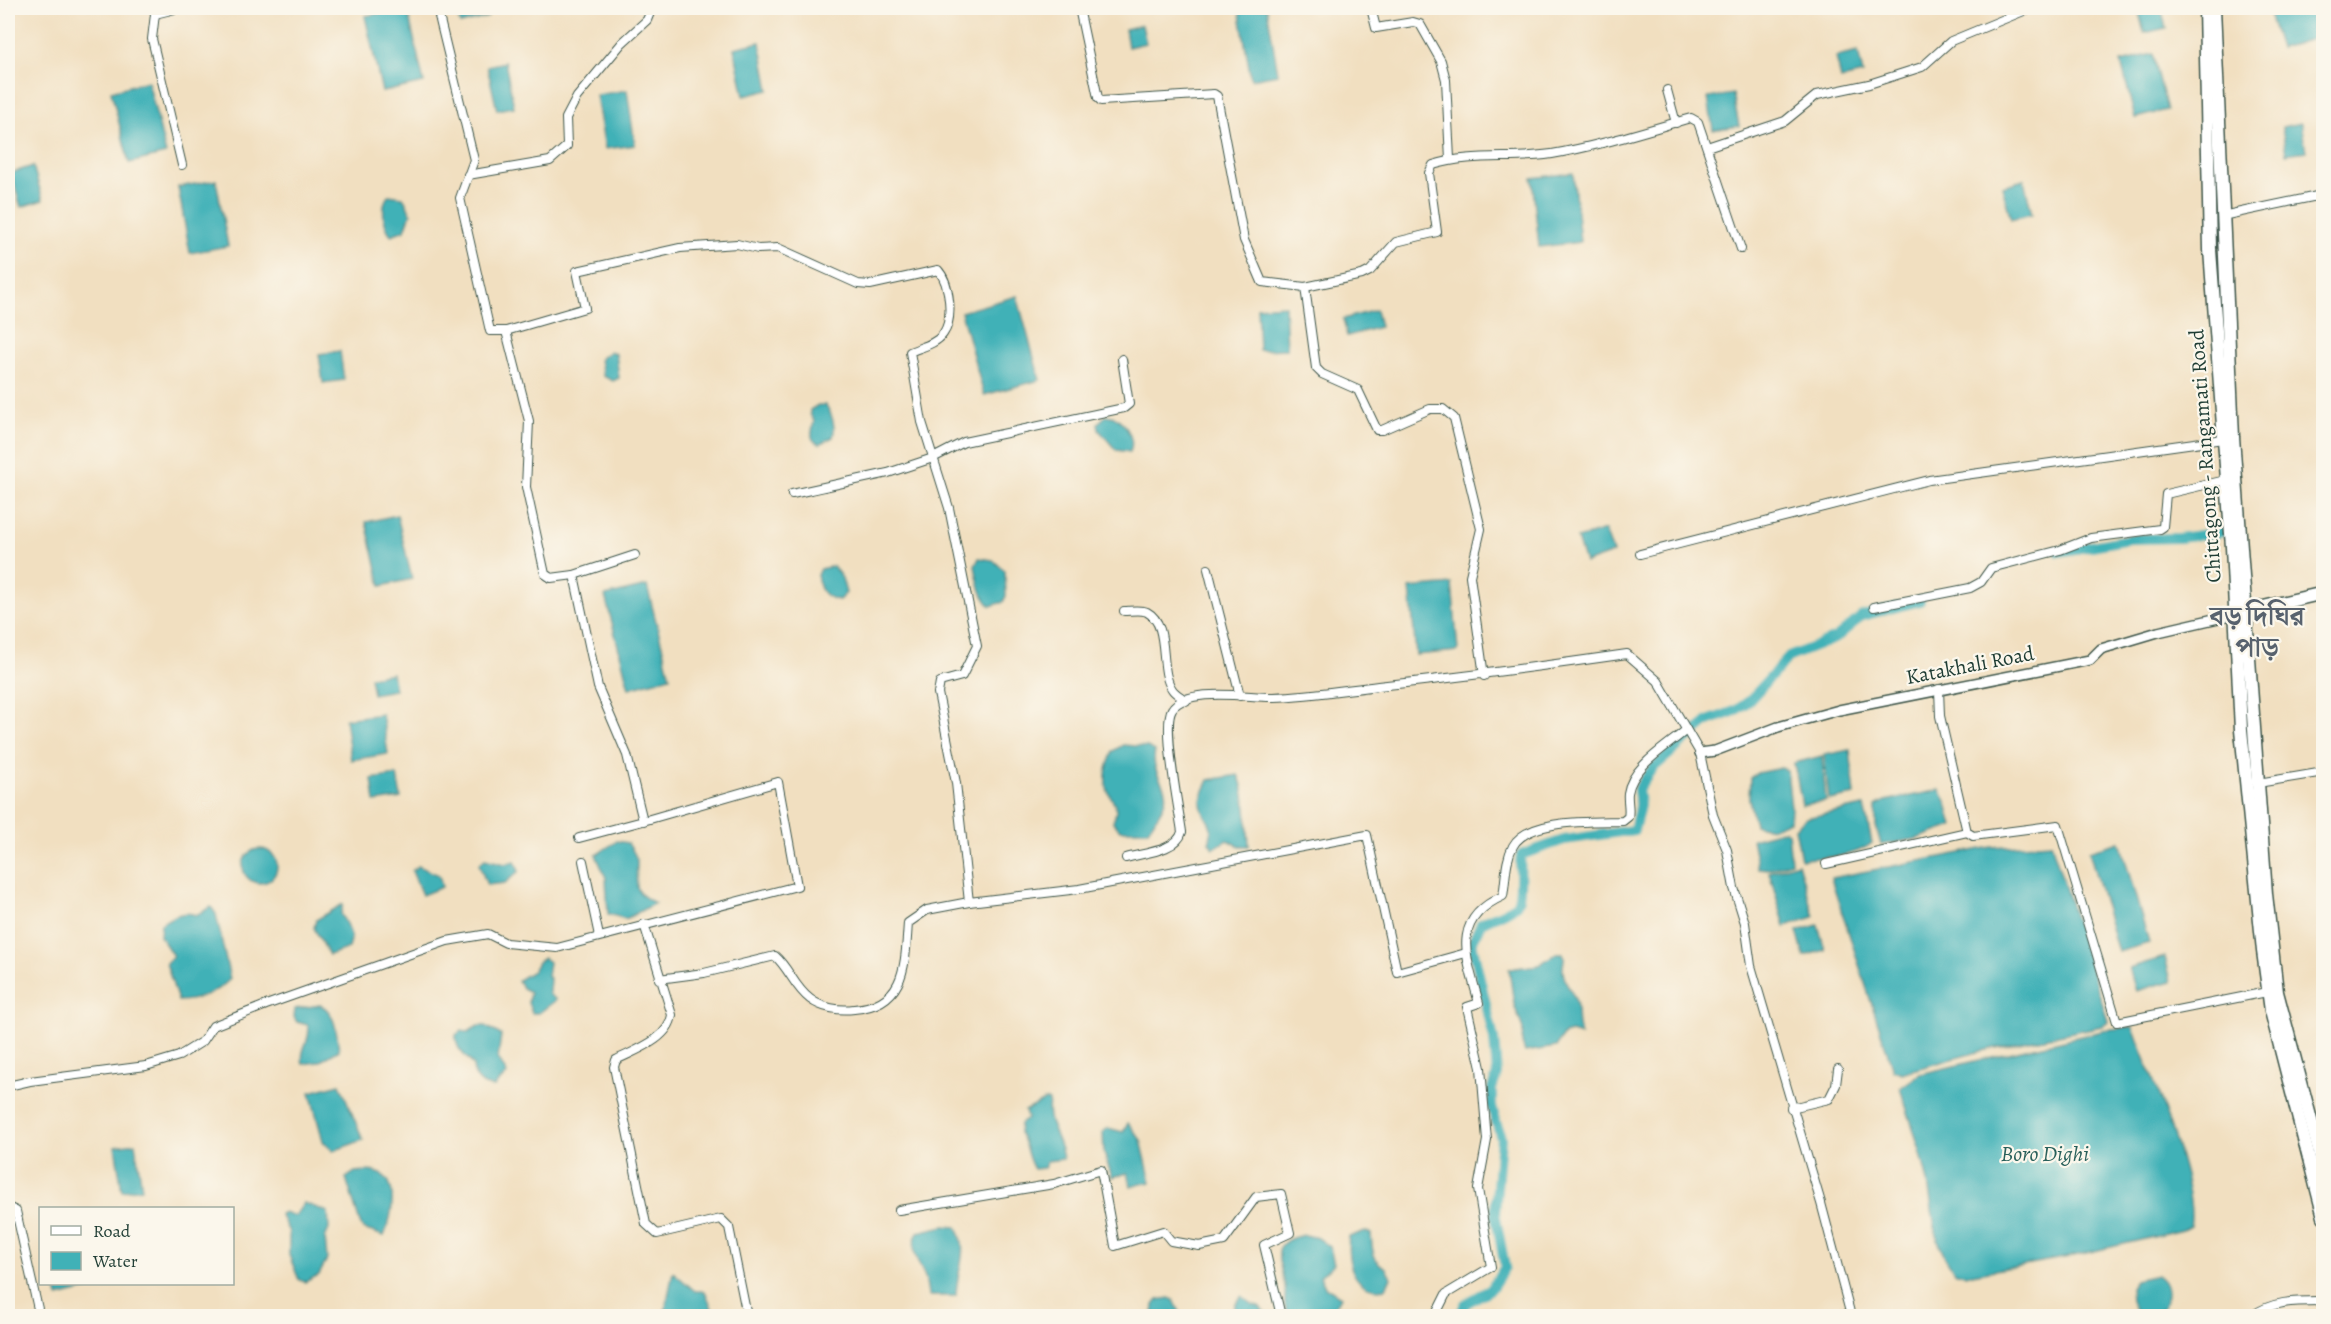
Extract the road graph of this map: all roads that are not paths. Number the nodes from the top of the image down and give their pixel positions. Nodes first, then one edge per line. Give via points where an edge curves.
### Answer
1 (179, 8) edge
2 (437, 8) edge
3 (652, 8) edge
4 (1079, 8) edge
5 (1371, 8) edge
6 (2031, 8) edge
7 (2205, 8) edge
8 (2214, 8) edge
9 (154, 11) edge
10 (1667, 90) dead end
11 (1676, 123) junction
12 (1707, 147) junction
13 (1450, 159) junction
14 (182, 165) dead end
15 (468, 175) junction
16 (2317, 196) dead end
17 (2222, 216) junction
18 (1741, 249) dead end
19 (1305, 287) junction
20 (506, 330) junction
21 (1122, 359) dead end
22 (2223, 439) junction
23 (933, 458) junction
24 (2231, 479) junction
25 (792, 494) dead end
26 (1640, 554) dead end
27 (635, 555) dead end
28 (1208, 569) dead end
29 (574, 575) junction
30 (2324, 593) edge
31 (1874, 607) dead end
32 (1124, 611) dead end
33 (2240, 613) junction
34 (1484, 676) junction
35 (1939, 688) junction
36 (1240, 696) junction
37 (1186, 701) junction
38 (1686, 730) junction
39 (1700, 753) junction
40 (2324, 772) edge
41 (2258, 783) junction
42 (643, 821) junction
43 (1967, 832) junction
44 (579, 838) dead end
45 (1126, 858) dead end
46 (583, 861) dead end
47 (1826, 864) dead end
48 (969, 902) junction
49 (644, 924) junction
50 (599, 936) junction
51 (1466, 953) junction
52 (659, 979) junction
53 (2267, 992) junction
54 (1838, 1068) dead end
55 (8, 1086) edge
56 (1791, 1108) junction
57 (2324, 1169) edge
58 (8, 1207) edge
59 (899, 1210) dead end
60 (2324, 1216) edge
61 (2324, 1301) edge
62 (36, 1317) edge
63 (747, 1317) edge
64 (1281, 1317) edge
65 (1436, 1317) edge
66 (1851, 1317) edge
67 (2252, 1317) edge

1 - 9 street
2 - 15 street via 474,160
3 - 15 street via 647,20 622,43 577,97 567,118 567,146 550,161
4 - 19 street via 1101,101 1216,95 1244,240 1259,279 1266,284
5 - 13 street via 1376,28 1420,24 1442,61
6 - 12 street via 1951,41 1922,67 1817,95 1785,121
7 - 22 main road, Chittagong - Rangamati Road via 2210,250
8 - 17 main road, Chittagong - Rangamati Road
9 - 14 street via 153,39
10 - 11 street
11 - 12 street via 1695,119
11 - 13 street via 1551,154
12 - 18 street
13 - 19 street via 1429,168 1437,232 1396,242 1366,273
15 - 20 street via 460,198 490,331
16 - 17 street
17 - 24 main road, Chittagong - Rangamati Road via 2233,438
19 - 34 street via 1316,368 1358,390 1377,430 1430,409 1443,409 1454,418 1481,529 1470,576
20 - 23 street via 585,308 577,271 680,248 737,244 778,248 864,284 938,270 944,276 948,296 945,333 910,352 922,422
20 - 29 street via 529,421 526,488 545,574 551,578
21 - 23 street via 1129,404 1124,408 964,441
22 - 24 main road, Chittagong - Rangamati Road
22 - 26 street via 1929,480
23 - 25 street via 888,473
23 - 48 street via 949,508 977,646 962,676 940,682 938,693 956,783
24 - 31 street via 2164,495 2160,529 2091,538 1991,568 1981,582 1970,588
24 - 33 main road, Chittagong - Rangamati Road
27 - 29 street
28 - 36 street
29 - 42 street via 598,687 627,755
30 - 33 main road
32 - 37 street via 1145,611 1155,618 1166,677 1173,691
33 - 35 street, Katakhali Road via 2101,649 2090,660
33 - 41 main road, Chittagong - Rangamati Road
33 - 53 main road, Chittagong - Rangamati Road via 2241,730
34 - 36 street via 1274,697
34 - 38 street via 1628,654 1658,681
35 - 39 street, Katakhali Road via 1778,727
35 - 43 street via 1940,716
36 - 37 street via 1217,695
37 - 45 street via 1172,710 1169,737 1180,838 1172,845
38 - 39 street
38 - 51 street via 1635,778 1628,793 1628,817 1623,821 1550,825 1519,837 1508,858 1503,896 1487,903 1471,920
39 - 56 street via 1713,815 1727,850 1745,923 1751,966
40 - 41 street
41 - 57 main road, Chittagong - Rangamati Road via 2277,992
42 - 44 street
42 - 49 street via 778,782 797,886
43 - 47 street
43 - 53 street via 1973,836 2058,825 2117,1022
46 - 50 street
48 - 51 street via 1078,889 1367,835 1397,972
48 - 52 street via 927,910 908,923 906,958 896,989 871,1008 843,1010 810,999 775,956
49 - 50 street
49 - 52 street
50 - 55 street via 557,948 506,943 488,934 447,941 213,1026 203,1041 179,1056 146,1066
51 - 65 street via 1479,1003 1467,1007 1481,1068 1487,1140 1478,1189 1491,1267 1446,1294
52 - 63 street via 672,1015 671,1023 646,1046 616,1060 614,1067 646,1224 657,1234 721,1219 729,1227
53 - 60 main road, Chittagong - Rangamati Road
54 - 56 street via 1829,1100
56 - 66 street
58 - 62 street via 16,1210 38,1309
59 - 64 street via 1054,1184 1101,1170 1115,1246 1163,1231 1171,1241 1198,1246 1224,1241 1256,1197 1281,1194 1290,1233 1264,1245
61 - 67 street via 2289,1301 2262,1309

